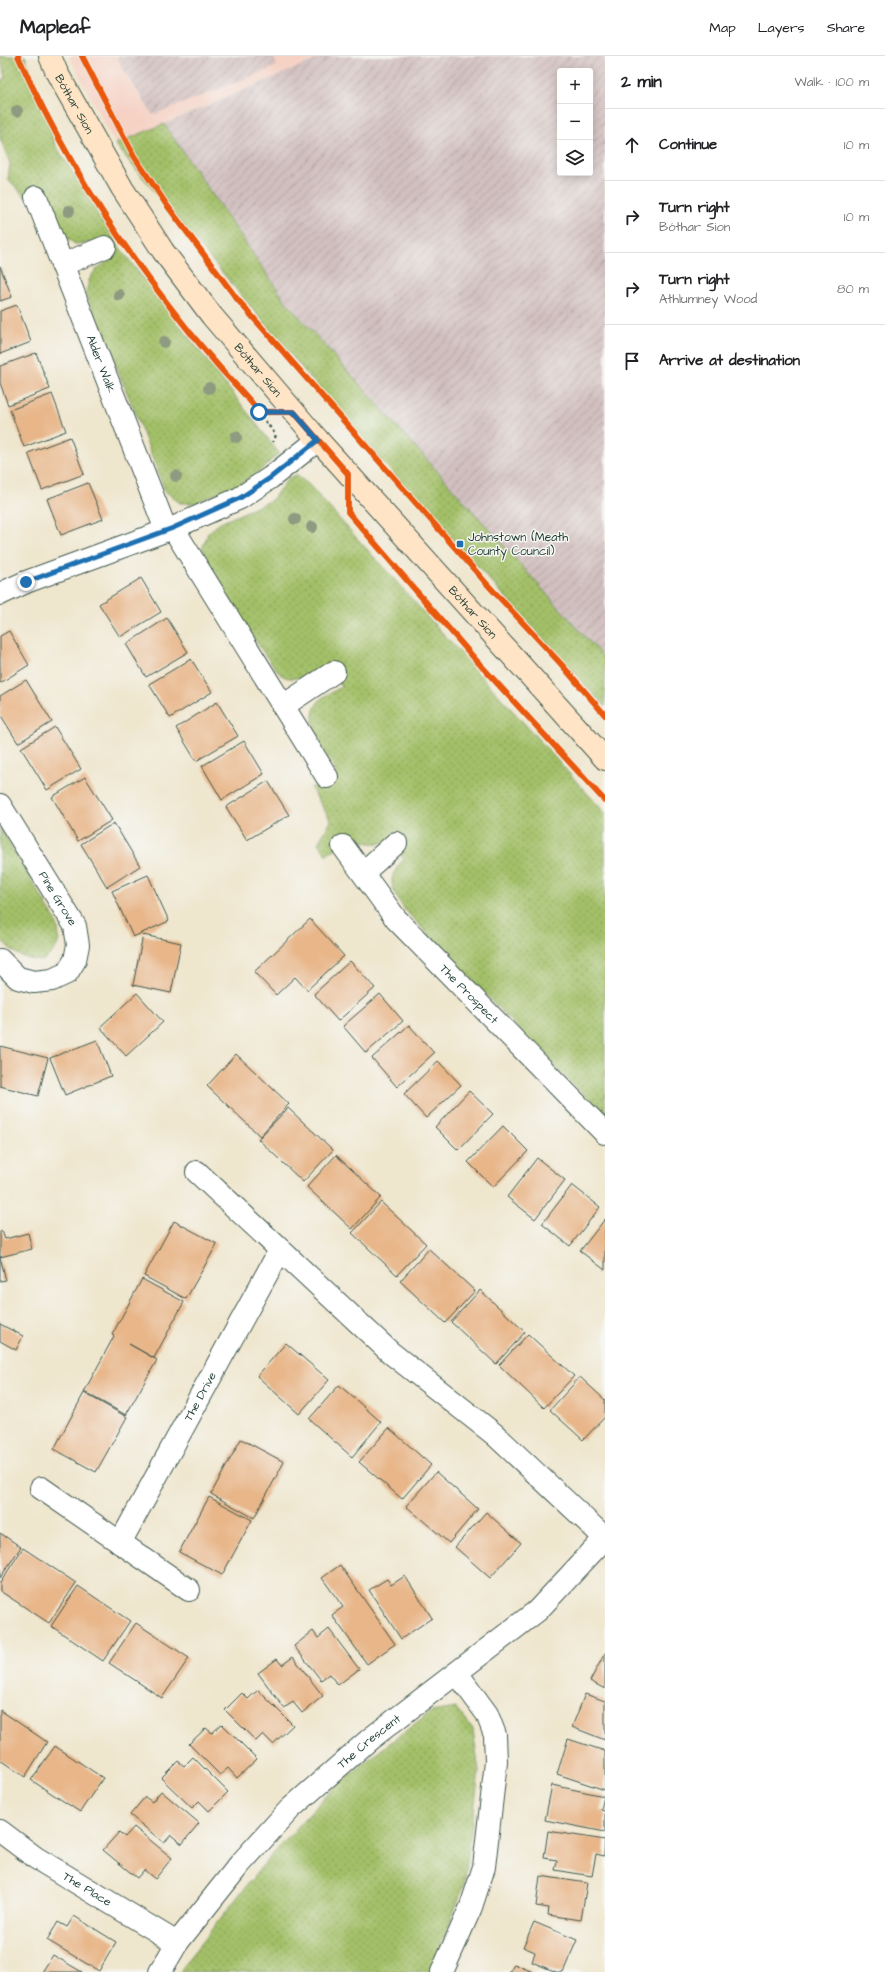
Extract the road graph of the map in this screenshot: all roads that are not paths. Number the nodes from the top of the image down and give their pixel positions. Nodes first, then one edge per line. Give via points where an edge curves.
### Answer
1 (50, 56) edge
2 (36, 197) dead end
3 (105, 247) dead end
4 (62, 265) junction
5 (318, 440) junction
6 (170, 529) junction
7 (0, 594) edge
8 (334, 672) dead end
9 (283, 706) junction
10 (605, 759) edge
11 (327, 777) dead end
12 (0, 805) edge
13 (396, 843) dead end
14 (343, 846) dead end
15 (363, 873) junction
16 (0, 960) edge
17 (605, 1133) edge
18 (197, 1172) dead end
19 (280, 1250) junction
20 (41, 1488) dead end
21 (605, 1538) edge
22 (120, 1543) junction
23 (189, 1590) dead end
24 (457, 1673) junction
25 (0, 1831) edge
26 (177, 1942) junction
27 (160, 1972) edge
28 (442, 1972) edge

1 - 5 street, Bóthar Sion via 122,188 163,251 212,316
2 - 4 street, Alder Walk
3 - 4 street
4 - 6 street, Alder Walk
5 - 6 street via 240,498
5 - 10 street, Bóthar Sion
6 - 7 street
6 - 9 street, Alder Walk
8 - 9 street
9 - 11 street, Alder Walk
12 - 16 street, Pine Grove via 75,926 78,946 75,960 66,973 52,980 34,982 18,978
13 - 15 street
14 - 15 street, The Prospect
15 - 17 street, The Prospect via 396,919
18 - 19 street
19 - 21 street via 391,1353 494,1434
19 - 22 street, The Drive
20 - 22 street
21 - 24 street, The Crescent via 537,1611
22 - 23 street
24 - 26 street, The Crescent via 370,1739 290,1809 240,1864
24 - 28 street via 487,1714 495,1735 496,1762 484,1867 471,1907
25 - 26 street, The Place via 36,1858
26 - 27 street, The Crescent

